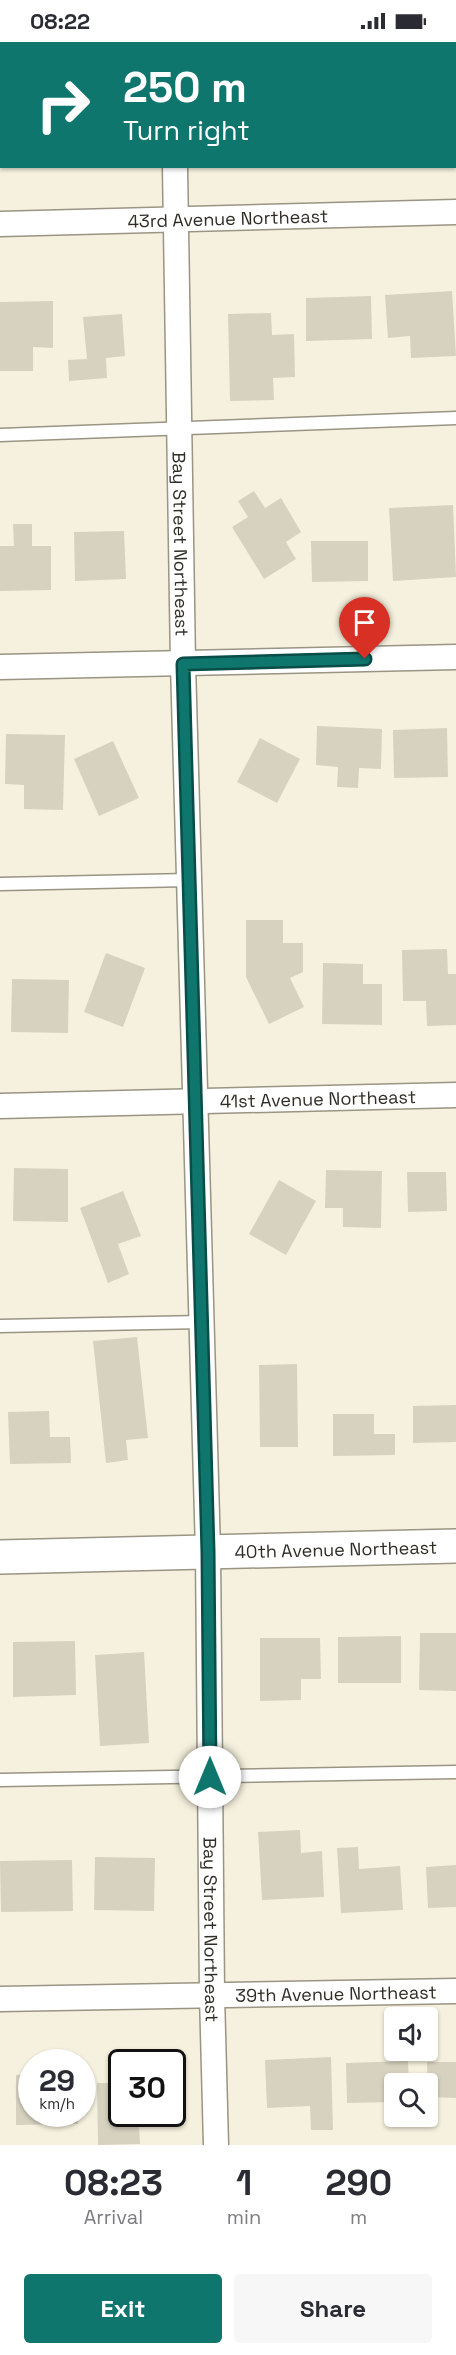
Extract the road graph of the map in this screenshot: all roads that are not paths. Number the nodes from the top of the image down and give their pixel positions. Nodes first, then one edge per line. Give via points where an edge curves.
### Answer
1 (175, 168) edge
2 (456, 212) edge
3 (177, 220) junction
4 (0, 224) edge
5 (456, 418) edge
6 (180, 427) junction
7 (0, 435) edge
8 (456, 657) edge
9 (183, 664) junction
10 (0, 667) edge
11 (189, 880) junction
12 (0, 884) edge
13 (456, 1095) edge
14 (195, 1101) junction
15 (0, 1106) edge
16 (202, 1322) junction
17 (0, 1326) edge
18 (456, 1546) edge
19 (208, 1552) junction
20 (0, 1557) edge
21 (456, 1772) edge
22 (210, 1777) junction
23 (0, 1779) edge
24 (456, 1991) edge
25 (212, 1995) junction
26 (0, 1998) edge
27 (216, 2145) edge

1 - 3 street, Bay Street Northeast
2 - 3 street, 43rd Avenue Northeast
3 - 4 street, 43rd Avenue Northeast
3 - 6 street, Bay Street Northeast
5 - 6 lane
6 - 7 lane
6 - 9 street, Bay Street Northeast
8 - 9 street
9 - 10 street
9 - 11 street, Bay Street Northeast
11 - 12 lane
11 - 14 street, Bay Street Northeast
13 - 14 street, 41st Avenue Northeast
14 - 15 street, 41st Avenue Northeast
14 - 16 street, Bay Street Northeast
16 - 17 lane
16 - 19 street, Bay Street Northeast
18 - 19 street, 40th Avenue Northeast
19 - 20 street, 40th Avenue Northeast
19 - 22 street, Bay Street Northeast
21 - 22 lane
22 - 23 lane
22 - 25 street, Bay Street Northeast
24 - 25 street, 39th Avenue Northeast
25 - 26 street, 39th Avenue Northeast
25 - 27 street, Bay Street Northeast

